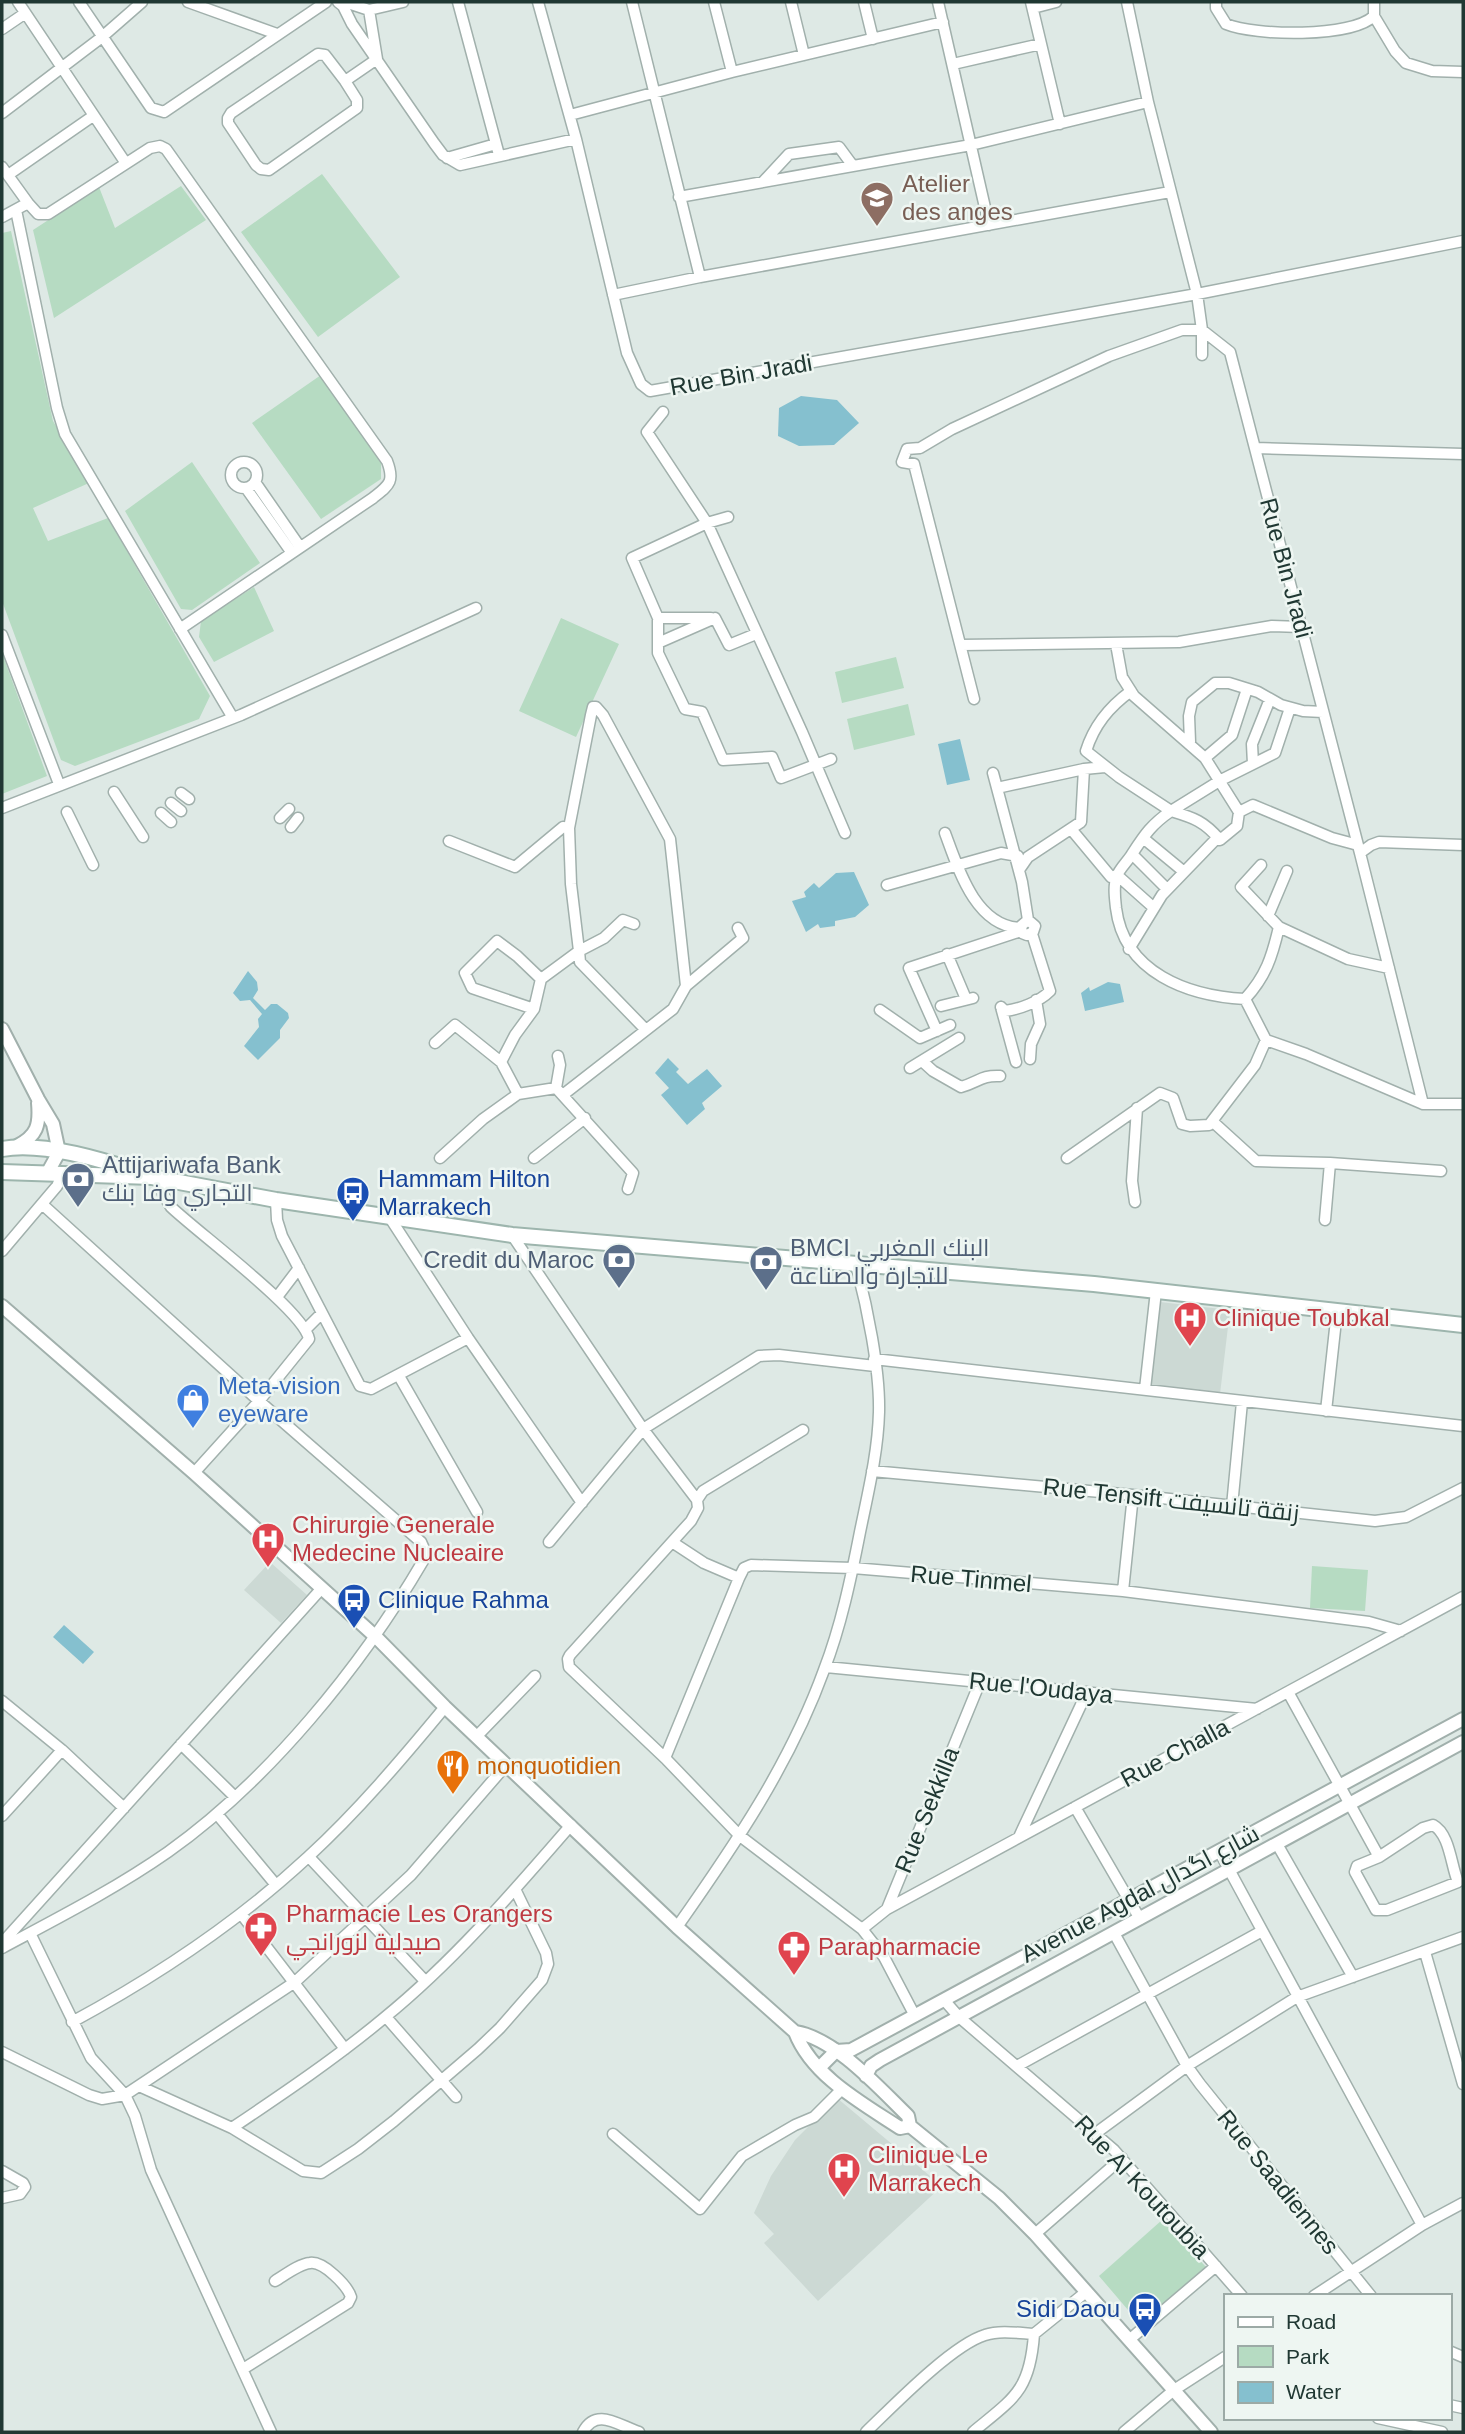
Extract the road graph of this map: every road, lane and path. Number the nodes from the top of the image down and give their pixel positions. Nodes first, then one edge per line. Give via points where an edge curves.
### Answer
1 (18, 2) edge
2 (79, 2) edge
3 (142, 2) edge
4 (188, 2) edge
5 (326, 2) edge
6 (338, 2) edge
7 (345, 2) edge
8 (403, 2) edge
9 (458, 2) edge
10 (538, 2) edge
11 (632, 2) edge
12 (714, 2) edge
13 (791, 2) edge
14 (864, 2) edge
15 (938, 2) edge
16 (1056, 2) edge
17 (1127, 2) edge
18 (1216, 2) edge
19 (1374, 2) edge
20 (1032, 5) edge
21 (369, 10) junction
22 (24, 14) junction
23 (1374, 16) junction
24 (943, 22) junction
25 (2, 29) edge
26 (277, 34) junction
27 (102, 37) junction
28 (873, 39) junction
29 (1041, 44) junction
30 (804, 55) junction
31 (377, 59) junction
32 (953, 64) junction
33 (62, 68) junction
34 (732, 72) junction
35 (1463, 72) edge
36 (345, 81) junction
37 (654, 91) junction
38 (1147, 102) junction
39 (2, 113) edge
40 (570, 115) junction
41 (93, 117) junction
42 (1060, 124) junction
43 (576, 139) junction
44 (496, 144) junction
45 (971, 145) junction
46 (499, 155) junction
47 (447, 158) junction
48 (125, 162) junction
49 (853, 166) junction
50 (5, 171) edge
51 (763, 182) junction
52 (1171, 192) junction
53 (679, 197) junction
54 (28, 203) junction
55 (16, 210) junction
56 (2, 217) edge
57 (989, 225) junction
58 (1463, 241) edge
59 (700, 277) junction
60 (1196, 294) junction
61 (613, 295) junction
62 (1202, 330) junction
63 (1202, 355) dead end
64 (663, 412) dead end
65 (1255, 448) junction
66 (1463, 454) edge
67 (251, 485) dead end
68 (728, 517) dead end
69 (707, 523) junction
70 (296, 550) junction
71 (476, 608) dead end
72 (658, 618) junction
73 (715, 618) junction
74 (1301, 627) junction
75 (180, 629) junction
76 (756, 634) junction
77 (2, 635) edge
78 (658, 643) junction
79 (1116, 644) junction
80 (961, 645) junction
81 (1247, 689) junction
82 (1131, 691) junction
83 (974, 699) dead end
84 (1270, 699) junction
85 (1290, 708) junction
86 (1324, 712) junction
87 (233, 718) junction
88 (1190, 742) junction
89 (1205, 758) junction
90 (831, 759) dead end
91 (816, 763) junction
92 (1253, 764) junction
93 (1105, 767) junction
94 (1084, 769) junction
95 (993, 773) dead end
96 (1221, 780) junction
97 (60, 783) junction
98 (998, 788) junction
99 (114, 792) dead end
100 (171, 803) dead end
101 (2, 807) edge
102 (289, 809) dead end
103 (67, 811) dead end
104 (181, 811) dead end
105 (1171, 811) junction
106 (1239, 812) junction
107 (161, 813) dead end
108 (279, 818) dead end
109 (171, 822) dead end
110 (569, 828) junction
111 (1071, 830) junction
112 (845, 833) dead end
113 (945, 833) dead end
114 (143, 837) dead end
115 (1143, 838) junction
116 (1218, 838) junction
117 (449, 841) dead end
118 (1463, 845) edge
119 (1359, 849) junction
120 (1132, 855) junction
121 (1015, 856) junction
122 (1028, 857) junction
123 (93, 865) dead end
124 (1261, 865) dead end
125 (957, 866) junction
126 (1019, 870) junction
127 (1183, 871) junction
128 (1287, 871) dead end
129 (1117, 874) junction
130 (887, 885) dead end
131 (1167, 889) junction
132 (1154, 908) junction
133 (1268, 916) junction
134 (634, 924) dead end
135 (738, 928) dead end
136 (1025, 928) junction
137 (1279, 928) junction
138 (1129, 949) junction
139 (579, 951) junction
140 (947, 954) junction
141 (1389, 968) junction
142 (541, 979) junction
143 (686, 986) junction
144 (1245, 999) junction
145 (1036, 1000) junction
146 (942, 1006) dead end
147 (534, 1010) junction
148 (880, 1010) dead end
149 (950, 1025) dead end
150 (2, 1029) edge
151 (645, 1029) junction
152 (937, 1031) junction
153 (959, 1038) dead end
154 (1266, 1040) junction
155 (435, 1043) dead end
156 (558, 1056) dead end
157 (1030, 1059) dead end
158 (922, 1061) junction
159 (501, 1062) junction
160 (1016, 1062) dead end
161 (910, 1068) dead end
162 (1000, 1076) dead end
163 (560, 1091) junction
164 (518, 1094) junction
165 (38, 1099) junction
166 (1423, 1104) junction
167 (1463, 1104) edge
168 (1137, 1108) junction
169 (585, 1118) junction
170 (1212, 1121) junction
171 (7, 1146) edge
172 (59, 1152) junction
173 (440, 1158) dead end
174 (534, 1158) dead end
175 (1066, 1158) dead end
176 (1330, 1163) junction
177 (1441, 1171) dead end
178 (2, 1172) edge
179 (56, 1173) junction
180 (156, 1177) junction
181 (628, 1189) dead end
182 (276, 1200) junction
183 (1135, 1202) dead end
184 (42, 1204) junction
185 (390, 1218) junction
186 (1325, 1220) dead end
187 (512, 1235) junction
188 (2, 1251) edge
189 (856, 1265) junction
190 (299, 1268) junction
191 (1156, 1291) junction
192 (277, 1297) junction
193 (2, 1306) edge
194 (1337, 1311) junction
195 (321, 1314) junction
196 (1463, 1325) edge
197 (306, 1329) junction
198 (468, 1338) junction
199 (874, 1362) junction
200 (399, 1376) junction
201 (1145, 1389) junction
202 (259, 1401) junction
203 (1242, 1402) junction
204 (1325, 1411) junction
205 (1463, 1426) edge
206 (643, 1429) junction
207 (803, 1430) dead end
208 (872, 1471) junction
209 (194, 1473) junction
210 (1463, 1488) edge
211 (1133, 1495) junction
212 (697, 1500) junction
213 (582, 1503) junction
214 (1232, 1506) junction
215 (477, 1513) dead end
216 (549, 1542) dead end
217 (672, 1542) junction
218 (853, 1568) junction
219 (739, 1578) junction
220 (322, 1588) junction
221 (1122, 1591) junction
222 (1463, 1597) edge
223 (1401, 1631) junction
224 (376, 1637) junction
225 (826, 1667) junction
226 (535, 1676) dead end
227 (980, 1682) junction
228 (1087, 1692) junction
229 (1288, 1692) junction
230 (2, 1701) edge
231 (445, 1707) junction
232 (1257, 1709) junction
233 (1463, 1719) edge
234 (477, 1736) junction
235 (1463, 1742) edge
236 (181, 1744) junction
237 (62, 1750) junction
238 (664, 1758) junction
239 (507, 1764) junction
240 (1339, 1786) junction
241 (236, 1797) junction
242 (1350, 1804) junction
243 (1075, 1807) junction
244 (124, 1808) junction
245 (217, 1814) junction
246 (2, 1815) edge
247 (571, 1825) junction
248 (740, 1836) junction
249 (1019, 1837) junction
250 (1277, 1844) junction
251 (1219, 1851) junction
252 (309, 1857) junction
253 (1379, 1857) junction
254 (1230, 1870) junction
255 (276, 1885) junction
256 (515, 1889) junction
257 (1129, 1900) junction
258 (887, 1909) junction
259 (242, 1914) junction
260 (366, 1919) junction
261 (1140, 1919) junction
262 (677, 1927) junction
263 (862, 1929) junction
264 (1262, 1931) junction
265 (30, 1933) junction
266 (1114, 1933) junction
267 (1463, 1937) edge
268 (2, 1946) edge
269 (1425, 1952) junction
270 (1353, 1977) junction
271 (425, 1981) junction
272 (295, 1982) junction
273 (1148, 1995) junction
274 (1297, 1997) junction
275 (944, 2000) junction
276 (915, 2016) junction
277 (386, 2017) junction
278 (959, 2017) junction
279 (72, 2022) junction
280 (795, 2032) junction
281 (345, 2049) junction
282 (836, 2051) junction
283 (2, 2052) edge
284 (1017, 2066) junction
285 (1187, 2066) junction
286 (820, 2068) junction
287 (866, 2077) junction
288 (442, 2079) junction
289 (1463, 2084) edge
290 (139, 2086) junction
291 (842, 2088) junction
292 (881, 2091) junction
293 (125, 2095) junction
294 (456, 2097) dead end
295 (867, 2107) junction
296 (910, 2126) junction
297 (232, 2128) junction
298 (1097, 2133) junction
299 (613, 2134) dead end
300 (1122, 2158) junction
301 (2, 2171) edge
302 (2, 2198) edge
303 (1463, 2203) edge
304 (1422, 2225) junction
305 (1035, 2234) junction
306 (1216, 2266) junction
307 (1350, 2271) junction
308 (275, 2281) dead end
309 (1087, 2292) junction
310 (1240, 2294) edge
311 (1317, 2294) edge
312 (1369, 2294) edge
313 (1034, 2334) junction
314 (1129, 2340) junction
315 (1224, 2358) edge
316 (243, 2369) junction
317 (1174, 2390) junction
318 (1388, 2420) edge
319 (271, 2432) edge
320 (583, 2432) edge
321 (639, 2432) edge
322 (866, 2432) edge
323 (972, 2432) edge
324 (1124, 2432) edge
325 (1211, 2432) edge
326 (1442, 2432) edge

1 - 22 street
2 - 27 street
3 - 27 street
4 - 26 street
5 - 26 street
6 - 31 street
7 - 21 street
8 - 21 street
9 - 44 street
10 - 40 street
11 - 37 street
12 - 34 street
13 - 30 street
14 - 28 street
15 - 24 street
16 - 20 street
17 - 38 street
18 - 23 street via 1226,24 1255,32 1341,29 1367,23
19 - 23 street
20 - 29 street
21 - 31 street
22 - 25 street
22 - 33 street
23 - 35 street via 1406,62 1432,71
24 - 28 street
24 - 32 street
26 - 27 street via 164,112 151,108
27 - 33 street
28 - 30 street
29 - 32 street
29 - 42 street
30 - 34 street
31 - 36 street
31 - 47 street
32 - 45 street
33 - 39 street
33 - 41 street
34 - 37 street
36 - 36 street via 325,55 318,54 231,113 228,123 256,164 269,170 357,108
37 - 40 street
37 - 53 street
38 - 42 street
38 - 52 street
40 - 43 street
41 - 48 street
41 - 50 street
42 - 45 street
43 - 46 street
43 - 61 street
44 - 46 street
44 - 47 street
45 - 49 street
45 - 57 street
46 - 47 street via 460,164
48 - 54 street via 48,214 38,214
48 - 70 street via 150,148 166,149 387,461 391,472 388,485
49 - 51 street
49 - 51 street via 839,147 789,154
50 - 54 street
51 - 53 street
52 - 57 street
52 - 60 street
53 - 59 street
54 - 55 street
55 - 56 street
55 - 75 street via 62,425
57 - 59 street
58 - 60 street, Rue Bin Jradi
59 - 61 street
60 - 61 street, Rue Bin Jradi via 659,391 650,391 635,374
60 - 62 street
62 - 63 street
62 - 65 street, Rue Bin Jradi via 1230,352
62 - 80 street via 1182,330 1109,356 920,448 907,449 902,463 914,464
64 - 69 street via 647,432
65 - 66 street
65 - 74 street, Rue Bin Jradi
67 - 70 street
68 - 69 street
69 - 72 street via 632,558
69 - 76 street
70 - 75 street
71 - 87 street
72 - 73 street
72 - 78 street
73 - 76 street via 729,645
73 - 78 street
74 - 79 street via 1272,626 1179,642
74 - 86 street, Rue Bin Jradi
75 - 87 street
76 - 91 street
77 - 97 street
78 - 91 street via 658,653 685,709 702,712 723,760 772,757 781,778
79 - 80 street
79 - 82 street via 1122,677
80 - 83 street
81 - 84 street
81 - 88 street via 1215,683 1192,702
81 - 89 street via 1232,735
82 - 88 street
82 - 93 street via 1091,733 1086,751
84 - 85 street
84 - 92 street via 1252,744
85 - 86 street
85 - 92 street via 1275,753
86 - 119 street, Rue Bin Jradi
87 - 97 street
88 - 89 street
89 - 96 street
90 - 91 street
91 - 112 street
92 - 96 street
93 - 94 street
93 - 105 street
94 - 98 street
94 - 111 street via 1081,822
95 - 98 street
96 - 105 street
96 - 106 street
97 - 101 street
98 - 121 street
99 - 114 street
100 - 104 street
102 - 108 street
103 - 123 street
105 - 115 street via 1156,820
105 - 116 street via 1195,819
106 - 116 street via 1237,826
106 - 119 street via 1253,805
107 - 109 street
110 - 117 street via 563,827 515,867
110 - 139 street via 570,884
110 - 143 street via 596,707 670,839
111 - 122 street
111 - 129 street via 1111,877
113 - 125 street
115 - 120 street
115 - 127 street
116 - 127 street
118 - 119 street via 1379,842
119 - 141 street, Rue Bin Jradi
120 - 129 street
120 - 131 street
121 - 122 street
121 - 125 street via 1001,853
121 - 126 street
122 - 126 street
124 - 133 street via 1241,887
125 - 130 street
125 - 136 street via 972,899 1010,928
126 - 136 street
127 - 131 street
128 - 133 street
129 - 132 street
129 - 138 street via 1117,917
131 - 132 street
132 - 138 street
133 - 137 street
134 - 139 street via 623,920 604,938
135 - 143 street via 743,937
136 - 140 street
136 - 145 street via 1050,991
137 - 141 street via 1348,959
137 - 144 street via 1270,962
138 - 144 street via 1164,980 1220,998
139 - 142 street
139 - 151 street via 580,962
140 - 146 street via 970,998
140 - 152 street via 909,968
141 - 166 street, Rue Bin Jradi
142 - 147 street
142 - 147 street via 497,941 465,973 472,988
143 - 151 street via 673,1009
144 - 154 street
145 - 157 street via 1040,1024
145 - 160 street via 1017,1010 1001,1007
147 - 159 street
148 - 152 street via 920,1038
149 - 152 street
150 - 165 street
151 - 163 street via 590,1075
153 - 158 street
154 - 166 street
154 - 170 street via 1255,1065
155 - 159 street via 455,1025
156 - 163 street
158 - 161 street
158 - 162 street via 961,1087 985,1075
159 - 164 street
163 - 164 street
163 - 169 street
164 - 173 street
165 - 171 street via 35,1133 29,1140
165 - 172 street via 53,1124
166 - 167 street
168 - 170 street via 1160,1093 1173,1098 1182,1124 1209,1125
168 - 175 street
168 - 183 street
169 - 174 street
169 - 181 street via 634,1173
170 - 176 street via 1256,1161
171 - 172 main road
172 - 179 street
172 - 180 main road
176 - 177 street
176 - 186 street
178 - 179 main road
179 - 180 main road
179 - 184 street via 57,1186
180 - 182 main road
180 - 192 street via 171,1207
182 - 185 main road
182 - 190 street via 282,1236
184 - 188 street
184 - 202 street
185 - 187 main road
185 - 198 street
187 - 189 main road
187 - 206 street
189 - 191 main road
189 - 199 street
190 - 192 street
190 - 195 street
191 - 194 main road
191 - 201 street
192 - 197 street
193 - 209 street
194 - 196 main road
194 - 204 street
195 - 197 street
195 - 200 street via 360,1386 371,1390
197 - 202 street via 308,1344
198 - 200 street
198 - 213 street
199 - 201 street
199 - 206 street via 766,1354
199 - 208 street via 879,1414
200 - 215 street
201 - 203 street
202 - 209 street
202 - 224 street via 424,1546 423,1561
203 - 204 street
203 - 214 street
204 - 205 street
206 - 212 street
206 - 213 street
207 - 212 street via 703,1491
208 - 211 street, Rue Tensift زنقة تانسيفت
208 - 218 street
209 - 220 street
210 - 214 street, Rue Tensift زنقة تانسيفت via 1422,1510 1390,1520
211 - 214 street, Rue Tensift زنقة تانسيفت
211 - 221 street
212 - 217 street via 695,1514
213 - 216 street
217 - 219 street
217 - 238 street via 568,1659 572,1671
218 - 219 street, Rue Tinmel via 751,1565
218 - 221 street, Rue Tinmel
218 - 225 street
219 - 238 street
220 - 224 street
220 - 236 street
221 - 223 street, Rue Tinmel via 1369,1622
222 - 223 street, Rue Challa
223 - 229 street, Rue Challa
224 - 231 street
224 - 241 street
225 - 227 street, Rue l'Oudaya
225 - 248 street via 783,1761
226 - 234 street
227 - 228 street, Rue l'Oudaya
227 - 258 street, Rue Sekkilla
228 - 232 street, Rue l'Oudaya
228 - 249 street
229 - 232 street, Rue Challa
229 - 240 street
230 - 237 street
231 - 234 street
231 - 252 street
232 - 243 street, Rue Challa
233 - 240 street, Avenue Agdal شارع اگدال
234 - 239 street
235 - 242 street, Avenue Agdal شارع اگدال
236 - 241 street
236 - 244 street
237 - 244 street
237 - 246 street
238 - 248 street
239 - 247 street
239 - 260 street via 411,1875
240 - 242 street
240 - 251 street, Avenue Agdal شارع اگدال
241 - 245 street
242 - 250 street, Avenue Agdal شارع اگدال
242 - 253 street
243 - 249 street, Rue Challa
243 - 257 street
244 - 268 street
245 - 255 street
245 - 265 street via 168,1852
247 - 256 street
247 - 262 street
248 - 262 street
248 - 263 street
249 - 258 street, Rue Challa
250 - 254 street, Avenue Agdal شارع اگدال
250 - 270 street
251 - 254 street
251 - 257 street, Avenue Agdal شارع اگدال
252 - 255 street
252 - 260 street
253 - 253 street via 1355,1869 1376,1910 1387,1910 1458,1882 1440,1829 1433,1825
254 - 261 street, Avenue Agdal شارع اگدال
254 - 264 street
255 - 259 street
256 - 271 street
256 - 288 street via 546,1953 547,1970 500,2028
257 - 261 street
257 - 275 street, Avenue Agdal شارع اگدال
258 - 263 street, Rue Sekkilla
259 - 272 street
259 - 279 street
260 - 271 street
260 - 272 street
261 - 266 street, Avenue Agdal شارع اگدال
262 - 280 street
263 - 276 street via 884,1957
264 - 273 street
264 - 274 street
265 - 268 street
265 - 279 street
266 - 273 street, Rue Saadiennes
266 - 278 street, Avenue Agdal شارع اگدال
267 - 269 street
269 - 270 street
269 - 289 street
270 - 274 street
271 - 277 street
272 - 281 street
272 - 290 street
273 - 284 street
273 - 285 street, Rue Saadiennes
274 - 285 street
274 - 304 street
275 - 276 street, Avenue Agdal شارع اگدال
275 - 278 street, Rue Al Koutoubia
276 - 282 street, Avenue Agdal شارع اگدال via 851,2050
277 - 281 street
277 - 288 street
278 - 284 street, Rue Al Koutoubia
278 - 287 street, Avenue Agdal شارع اگدال via 880,2060
279 - 293 street via 96,2066
280 - 282 street via 808,2034
280 - 286 street
281 - 297 street
282 - 286 street, Avenue Agdal شارع اگدال
282 - 287 street
283 - 293 street via 89,2095 102,2099
284 - 298 street, Rue Al Koutoubia
285 - 298 street
285 - 307 street, Rue Saadiennes
286 - 291 street
287 - 292 street
288 - 294 street
288 - 297 street via 358,2149 321,2172 303,2171
290 - 293 street
290 - 297 street
291 - 295 street
291 - 299 street via 814,2117 742,2156 700,2209
292 - 295 street
292 - 296 street via 908,2116
293 - 316 street via 151,2170
295 - 296 street via 900,2128
296 - 305 street via 999,2198
298 - 300 street, Rue Al Koutoubia
300 - 305 street
300 - 306 street, Rue Al Koutoubia
301 - 302 street via 25,2187 20,2194
303 - 304 street
304 - 307 street
305 - 309 street
306 - 310 street, Rue Al Koutoubia
306 - 314 street
307 - 311 street
307 - 312 street, Rue Saadiennes
308 - 316 street via 307,2263 317,2263 342,2281 351,2297
309 - 313 street
309 - 314 street
313 - 322 street via 996,2333 970,2342
313 - 323 street via 1032,2359 1022,2387
314 - 317 street
315 - 317 street
316 - 319 street
317 - 324 street
317 - 325 street
318 - 326 street
320 - 321 street via 599,2418

